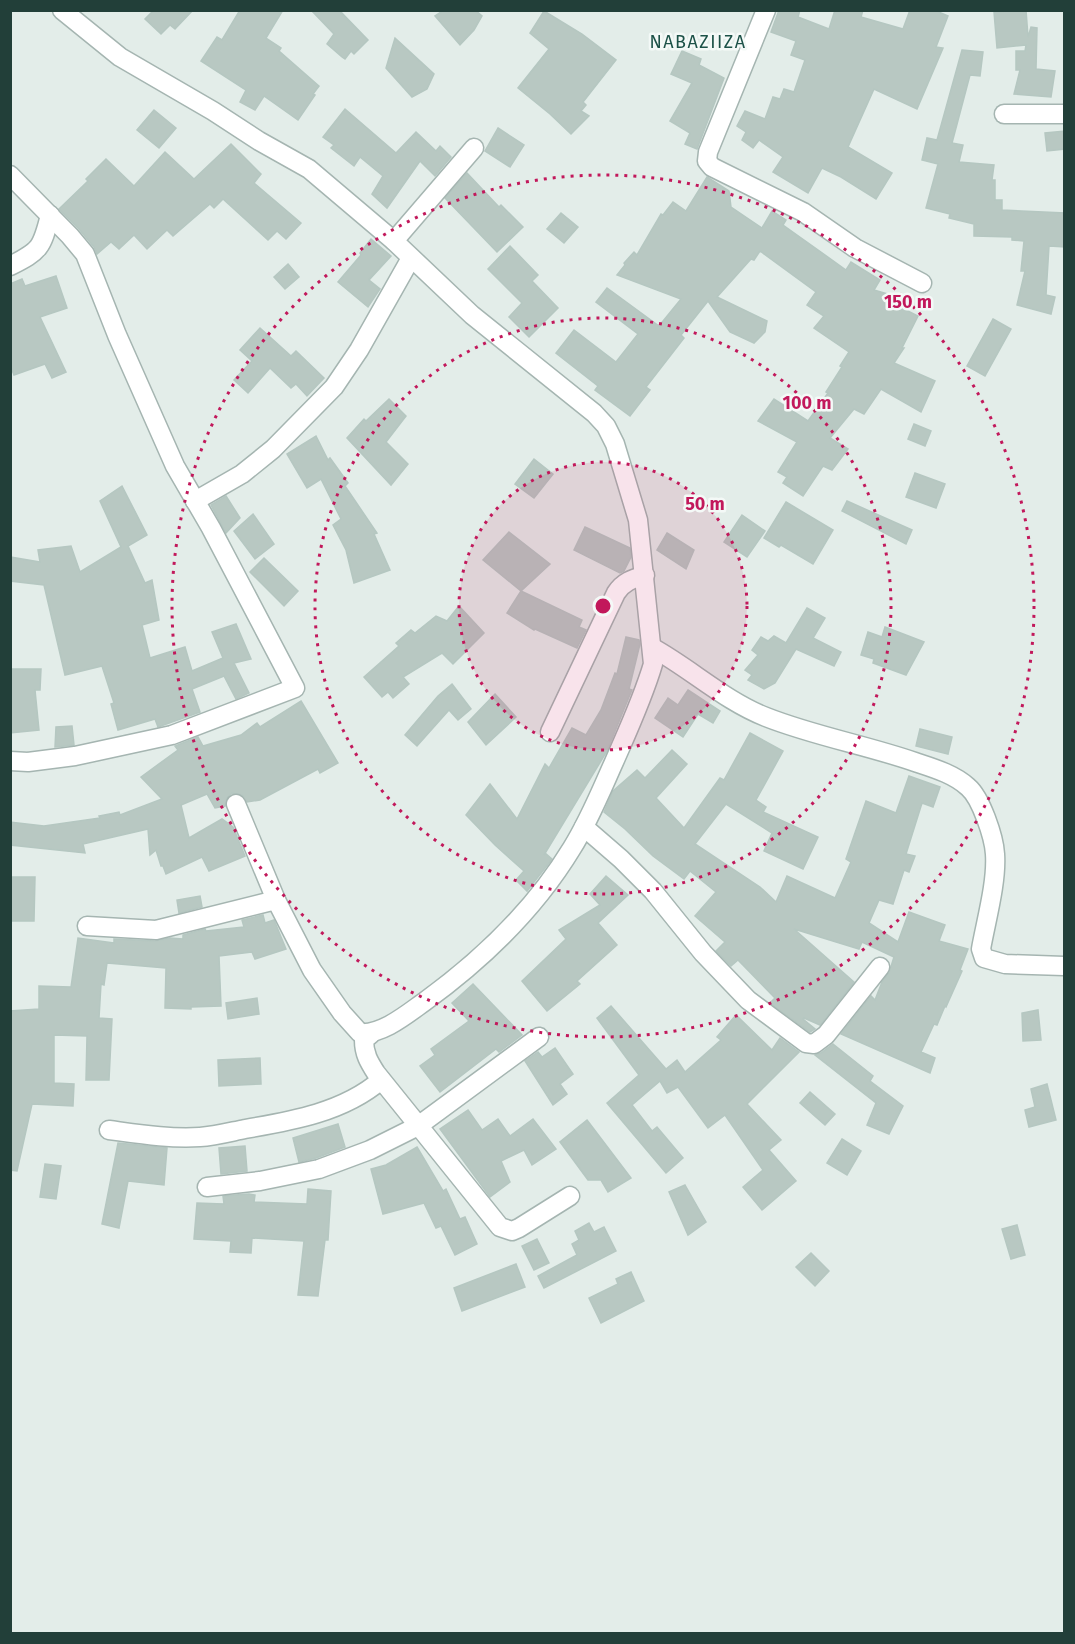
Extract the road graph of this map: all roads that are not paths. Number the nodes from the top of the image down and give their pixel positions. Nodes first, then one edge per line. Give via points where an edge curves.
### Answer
1 (62, 10) edge
2 (766, 10) edge
3 (1004, 114) dead end
4 (1065, 114) edge
5 (474, 148) dead end
6 (10, 175) edge
7 (50, 215) junction
8 (394, 241) junction
9 (411, 258) junction
10 (10, 266) edge
11 (922, 283) dead end
12 (195, 501) junction
13 (645, 575) junction
14 (653, 648) junction
15 (550, 732) dead end
16 (10, 761) edge
17 (236, 804) dead end
18 (584, 827) junction
19 (276, 900) junction
20 (87, 926) dead end
21 (1065, 966) edge
22 (880, 967) dead end
23 (370, 1034) junction
24 (539, 1037) dead end
25 (381, 1080) junction
26 (418, 1126) junction
27 (109, 1130) dead end
28 (207, 1187) dead end
29 (570, 1196) dead end

1 - 8 street via 120,57 309,169
2 - 11 street via 707,161 803,212 855,248
3 - 4 street
5 - 8 street
6 - 7 street
7 - 10 street via 35,253
7 - 12 street via 85,254 126,357
8 - 9 street
9 - 12 street via 334,387 273,449 242,474
9 - 13 street via 472,315 606,426 631,492
12 - 16 street via 295,688 172,735 75,756
13 - 14 street
13 - 15 street via 628,581 616,593
14 - 18 street via 647,685
14 - 21 street via 768,718 886,752 940,771 969,787 984,814 995,854 982,953 989,960 1005,964
17 - 19 street
18 - 22 street via 653,891 748,1000 806,1043 814,1044 826,1035
18 - 23 street via 540,894 499,940 443,988
19 - 20 street via 156,930
19 - 23 street via 321,985 360,1033
23 - 25 street via 364,1040 366,1058
24 - 26 street
25 - 26 street
25 - 27 street via 342,1105 253,1128 185,1138
26 - 28 street via 319,1169 260,1182
26 - 29 street via 504,1230 519,1228

